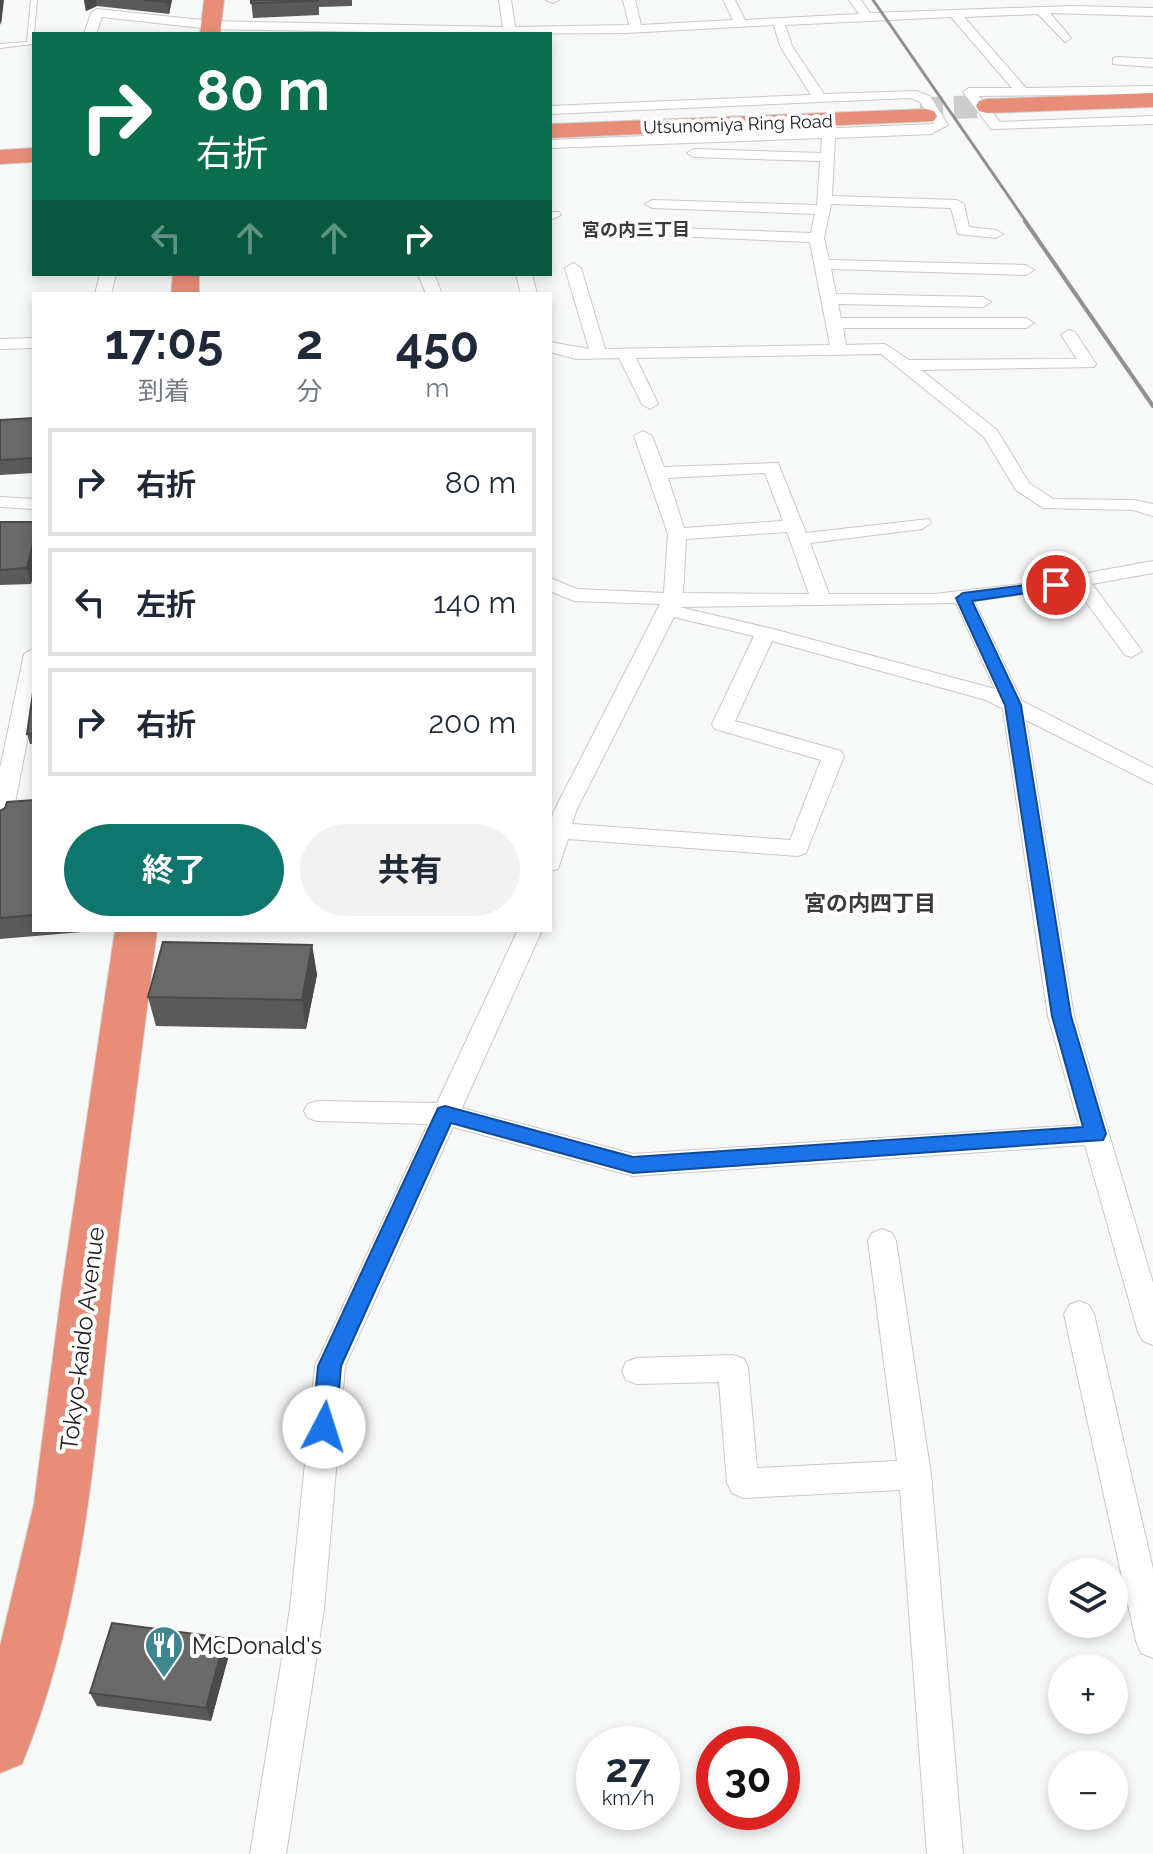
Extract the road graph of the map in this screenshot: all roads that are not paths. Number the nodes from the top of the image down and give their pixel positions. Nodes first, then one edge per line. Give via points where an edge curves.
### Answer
1 (34, 0) edge
2 (214, 0) edge
3 (505, 0) edge
4 (629, 0) edge
5 (729, 0) edge
6 (855, 0) edge
7 (1041, 10) junction
8 (1153, 12) edge
9 (955, 14) junction
10 (867, 17) junction
11 (779, 23) junction
12 (741, 24) junction
13 (636, 28) junction
14 (210, 30) edge
15 (510, 31) junction
16 (91, 32) edge
17 (478, 32) edge
18 (1065, 38) dead end
19 (0, 46) edge
20 (1117, 61) dead end
21 (1153, 63) edge
22 (1153, 90) edge
23 (1023, 92) junction
24 (820, 98) junction
25 (1153, 100) edge
26 (1153, 107) edge
27 (552, 113) edge
28 (552, 113) edge
29 (915, 113) junction
30 (1153, 120) edge
31 (552, 123) edge
32 (829, 133) junction
33 (552, 134) edge
34 (32, 141) edge
35 (0, 143) edge
36 (552, 144) edge
37 (32, 148) edge
38 (0, 150) edge
39 (643, 151) dead end
40 (32, 155) edge
41 (0, 157) edge
42 (827, 157) junction
43 (32, 162) edge
44 (0, 164) edge
45 (652, 204) dead end
46 (824, 205) junction
47 (651, 231) dead end
48 (996, 234) dead end
49 (817, 238) junction
50 (822, 264) junction
51 (573, 268) dead end
52 (1026, 270) dead end
53 (829, 299) junction
54 (983, 302) dead end
55 (834, 323) junction
56 (1026, 323) dead end
57 (1069, 335) dead end
58 (32, 343) edge
59 (0, 344) edge
60 (552, 348) edge
61 (839, 348) junction
62 (598, 353) junction
63 (625, 353) junction
64 (905, 365) junction
65 (650, 404) dead end
66 (643, 436) dead end
67 (657, 473) junction
68 (0, 502) edge
69 (32, 504) edge
70 (1153, 510) edge
71 (922, 523) dead end
72 (797, 532) junction
73 (677, 534) junction
74 (1153, 567) edge
75 (1080, 581) junction
76 (552, 585) edge
77 (963, 598) junction
78 (821, 599) junction
79 (670, 604) junction
80 (766, 633) junction
81 (1132, 651) dead end
82 (32, 666) edge
83 (1013, 705) junction
84 (1153, 777) edge
85 (7, 812) edge
86 (559, 831) junction
87 (552, 856) edge
88 (136, 932) edge
89 (529, 932) edge
90 (317, 1111) dead end
91 (445, 1114) junction
92 (1096, 1134) junction
93 (882, 1241) dead end
94 (1079, 1314) dead end
95 (1153, 1332) edge
96 (637, 1371) dead end
97 (915, 1475) junction
98 (1153, 1641) edge
99 (0, 1742) edge
100 (268, 1854) edge
101 (945, 1854) edge

1 - 19 lane via 30,44
2 - 14 highway
3 - 15 street
4 - 13 street
5 - 12 street
6 - 10 street
7 - 8 street
7 - 9 street
7 - 18 street
9 - 10 street
9 - 23 street
10 - 11 street
11 - 12 street
11 - 24 street via 786,46
12 - 13 street
13 - 15 street
14 - 16 street via 97,13
14 - 17 street via 362,26
15 - 17 street
20 - 21 street
22 - 23 street
23 - 30 street via 969,92 996,126
24 - 27 street
24 - 32 street via 911,94 925,99 941,125 931,130
25 - 26 highway via 989,110
28 - 29 highway via 821,106
29 - 31 highway, Utsunomiya Ring Road
29 - 33 highway via 799,128
32 - 36 street
32 - 42 street
34 - 35 highway
37 - 38 highway
39 - 42 street
40 - 41 highway
42 - 46 street
43 - 44 highway
45 - 46 street
46 - 48 street via 957,204 963,231
46 - 49 street
47 - 49 street
49 - 50 street
50 - 52 street
50 - 53 street
51 - 62 street
53 - 54 street
53 - 55 street
55 - 56 street
55 - 61 street
57 - 64 street via 1088,364
58 - 59 street
60 - 62 street
61 - 63 street
61 - 64 street via 885,349
62 - 63 street
63 - 65 street
64 - 70 street via 991,434 1022,486 1049,504
66 - 67 street
67 - 72 street via 772,467
67 - 73 street
68 - 69 street
71 - 72 street
72 - 73 street
72 - 78 street
73 - 79 street
74 - 75 street
75 - 77 street
75 - 81 street
76 - 79 street via 574,595
77 - 78 street
77 - 83 street
78 - 79 street
79 - 80 street
79 - 86 street
80 - 83 street via 993,695
80 - 86 street via 723,724 833,756 798,848
82 - 85 street
83 - 84 street
83 - 92 street via 1061,1016
86 - 87 street
88 - 99 highway, Tokyo-kaido Avenue via 62,1504 35,1628
89 - 91 street
90 - 91 street
91 - 92 street via 633,1165
91 - 100 street via 330,1366 307,1609
92 - 95 street
93 - 97 street
94 - 98 street
96 - 97 street via 733,1368 743,1483
97 - 101 street

